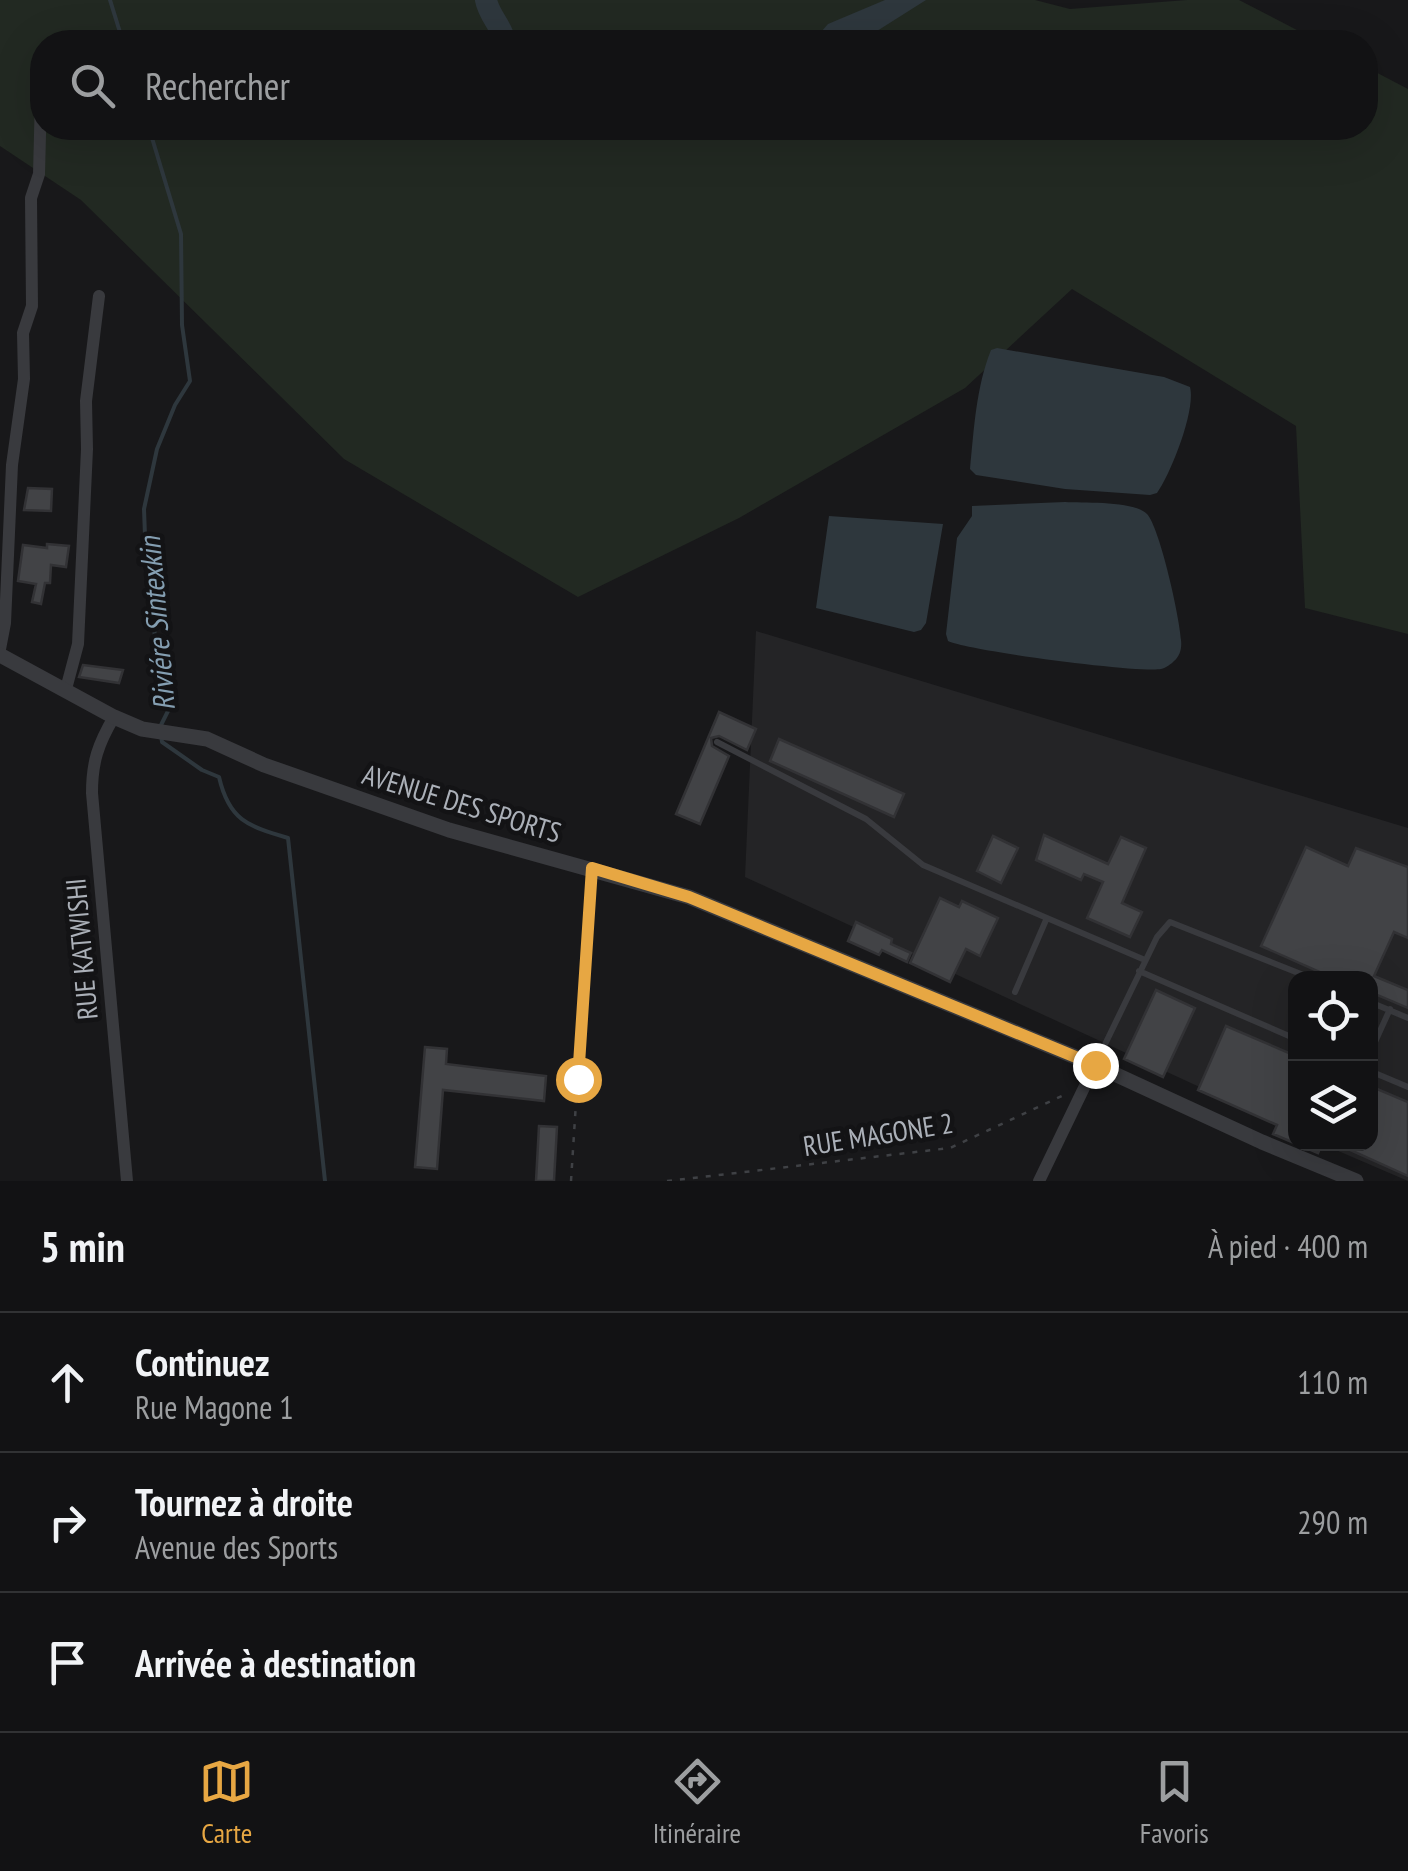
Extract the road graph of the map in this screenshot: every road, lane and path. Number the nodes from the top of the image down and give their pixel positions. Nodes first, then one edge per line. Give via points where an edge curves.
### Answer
1 (41, 140) edge
2 (98, 296) dead end
3 (0, 652) edge
4 (66, 689) junction
5 (114, 717) junction
6 (717, 742) dead end
7 (592, 868) junction
8 (1046, 920) junction
9 (1144, 960) junction
10 (1140, 971) junction
11 (1293, 971) edge
12 (1015, 992) dead end
13 (1378, 1005) edge
14 (1390, 1010) junction
15 (1408, 1018) edge
16 (1288, 1036) edge
17 (1378, 1036) edge
18 (1095, 1065) junction
19 (1378, 1075) edge
20 (1084, 1085) junction
21 (1408, 1088) edge
22 (127, 1181) edge
23 (572, 1181) edge
24 (667, 1181) edge
25 (1039, 1181) edge
26 (1356, 1181) edge

1 - 3 street
2 - 4 street via 86,401 78,644
3 - 4 street, AVENUE DES SPORTS
4 - 5 street, AVENUE DES SPORTS
5 - 7 street, AVENUE DES SPORTS via 142,729 207,739 449,830
5 - 22 street, RUE KATWISHI via 96,747 92,778
6 - 8 lane via 866,820 923,866
7 - 18 street, AVENUE DES SPORTS via 689,897
7 - 23 path
8 - 9 lane
8 - 12 lane
9 - 10 lane
9 - 11 lane via 1170,922
10 - 16 lane
10 - 18 lane
13 - 14 lane
14 - 15 lane
14 - 17 lane
18 - 20 street
18 - 26 street, AVENUE DES SPORTS
19 - 21 lane
20 - 24 path, RUE MAGONE 2 via 950,1148
20 - 25 street

